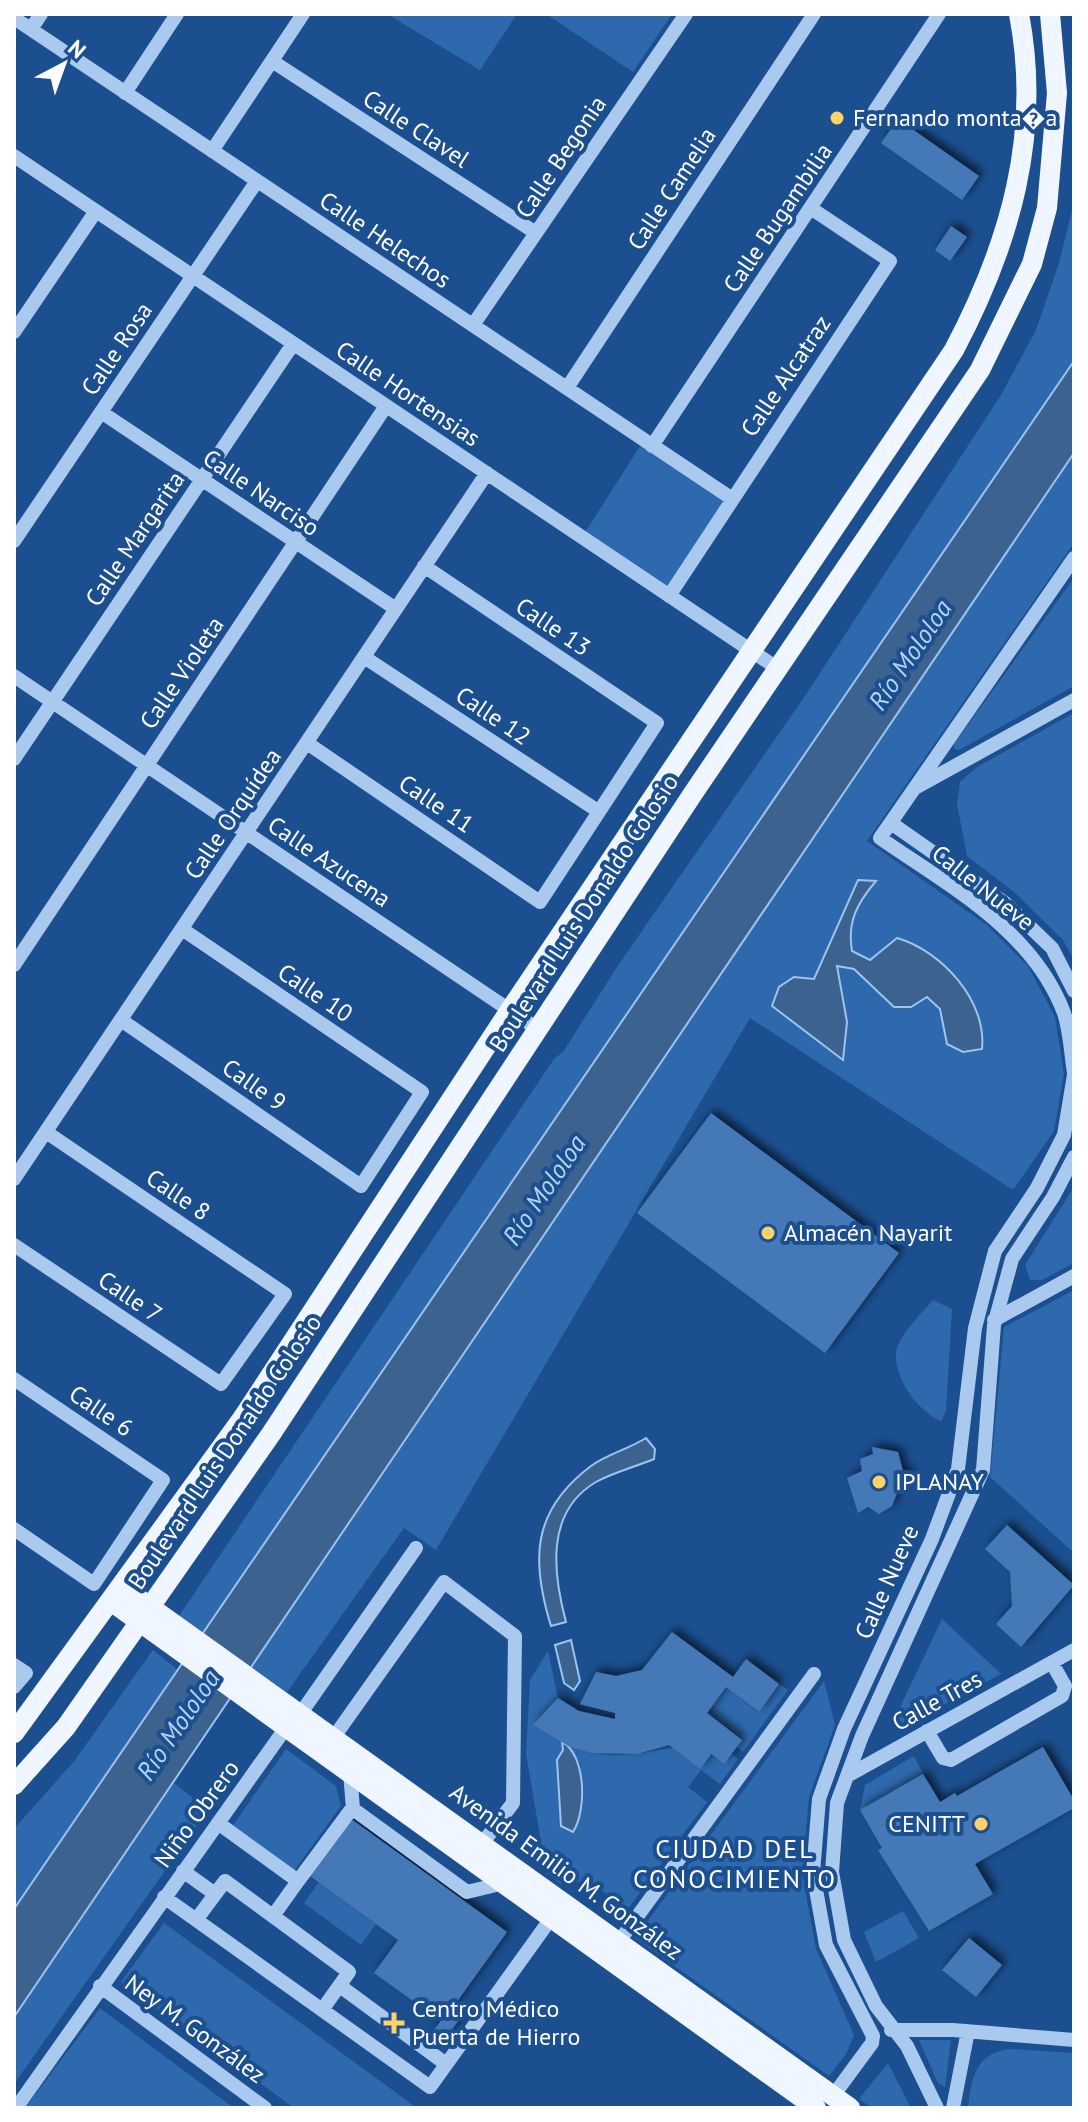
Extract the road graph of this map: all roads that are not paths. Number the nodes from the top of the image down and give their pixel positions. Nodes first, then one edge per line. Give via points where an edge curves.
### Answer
1 (41, 14) edge
2 (177, 14) edge
3 (303, 14) edge
4 (686, 14) edge
5 (814, 14) edge
6 (939, 14) edge
7 (1019, 14) edge
8 (1050, 14) edge
9 (14, 18) edge
10 (31, 29) junction
11 (272, 61) junction
12 (125, 93) junction
13 (212, 151) junction
14 (14, 156) edge
15 (257, 181) junction
16 (812, 209) junction
17 (96, 211) junction
18 (536, 233) junction
19 (193, 276) junction
20 (473, 325) junction
21 (14, 332) edge
22 (293, 344) junction
23 (567, 388) junction
24 (386, 406) junction
25 (101, 412) junction
26 (652, 446) junction
27 (487, 473) junction
28 (202, 480) junction
29 (731, 498) junction
30 (14, 541) edge
31 (295, 542) junction
32 (1074, 558) edge
33 (424, 566) junction
34 (669, 596) junction
35 (396, 609) junction
36 (751, 651) junction
37 (364, 657) junction
38 (777, 668) junction
39 (14, 676) edge
40 (1074, 700) edge
41 (52, 702) junction
42 (307, 743) junction
43 (14, 759) edge
44 (146, 766) junction
45 (915, 789) junction
46 (692, 795) junction
47 (598, 811) junction
48 (891, 823) junction
49 (246, 833) junction
50 (182, 929) junction
51 (14, 965) edge
52 (1072, 981) edge
53 (1050, 987) junction
54 (510, 1010) junction
55 (121, 1020) junction
56 (539, 1030) junction
57 (1074, 1074) edge
58 (46, 1132) junction
59 (1074, 1157) edge
60 (14, 1179) edge
61 (361, 1186) joint
62 (14, 1245) edge
63 (1074, 1276) edge
64 (997, 1318) junction
65 (975, 1328) junction
66 (14, 1379) edge
67 (221, 1384) joint
68 (14, 1529) edge
69 (416, 1548) dead end
70 (117, 1594) junction
71 (145, 1614) junction
72 (1074, 1650) edge
73 (1052, 1663) junction
74 (20, 1669) edge
75 (814, 1674) dead end
76 (14, 1687) edge
77 (294, 1720) junction
78 (927, 1731) junction
79 (14, 1733) edge
80 (334, 1737) junction
81 (350, 1772) junction
82 (848, 1776) junction
83 (14, 1785) edge
84 (822, 1789) junction
85 (353, 1807) junction
86 (218, 1823) junction
87 (476, 1851) junction
88 (183, 1871) junction
89 (298, 1881) junction
90 (504, 1883) junction
91 (215, 1894) junction
92 (164, 1897) junction
93 (273, 1916) junction
94 (552, 1917) junction
95 (196, 1920) junction
96 (613, 1950) junction
97 (100, 1986) junction
98 (340, 1986) junction
99 (322, 2010) junction
100 (870, 2030) junction
101 (895, 2030) junction
102 (968, 2031) junction
103 (1074, 2040) edge
104 (446, 2064) junction
105 (825, 2102) edge
106 (16, 2108) edge
107 (265, 2108) edge
108 (850, 2108) edge
109 (937, 2108) edge
110 (953, 2108) edge

1 - 10 street
2 - 12 street
3 - 11 street
4 - 18 street, Calle Begonia
5 - 23 street, Calle Camelia
6 - 16 street, Calle Bugambilia
7 - 36 main road, Boulevard Luis Donaldo Colosio via 1026,82 1024,145 1001,252 980,302 954,350
8 - 38 main road, Boulevard Luis Donaldo Colosio via 1057,93 1054,153 1032,264 980,370
9 - 10 street, Calle Helechos
10 - 12 street, Calle Helechos
11 - 13 street
11 - 18 street, Calle Clavel
12 - 13 street, Calle Helechos
13 - 15 street, Calle Helechos
14 - 17 street, Calle Hortensias
15 - 19 street, Calle Rosa
15 - 20 street, Calle Helechos
16 - 26 street, Calle Bugambilia
16 - 29 street, Calle Alcatraz via 890,261
17 - 19 street, Calle Hortensias
17 - 21 street
18 - 20 street, Calle Begonia
19 - 22 street, Calle Hortensias
19 - 25 street, Calle Rosa
20 - 23 street, Calle Helechos
22 - 24 street, Calle Hortensias
22 - 28 street, Calle Margarita
23 - 26 street, Calle Helechos
24 - 27 street, Calle Hortensias
24 - 31 street, Calle Violeta
25 - 28 street, Calle Narciso
25 - 30 street, Calle Rosa
26 - 29 street, Calle Helechos
27 - 33 street, Calle Orquídea
27 - 34 street, Calle Hortensias
28 - 31 street, Calle Narciso
28 - 41 street, Calle Margarita
29 - 34 street, Calle Alcatraz
31 - 35 street, Calle Narciso
31 - 44 street, Calle Violeta
32 - 45 street
33 - 35 street, Calle Orquídea
33 - 47 street, Calle 13 via 657,723
34 - 36 street, Calle Hortensias
35 - 37 street, Calle Orquídea
36 - 38 street, Calle Hortensias
36 - 46 main road via 759,672 695,772
36 - 54 main road, Boulevard Luis Donaldo Colosio
37 - 42 street, Calle Orquídea
37 - 47 street, Calle 12
38 - 46 main road, Boulevard Luis Donaldo Colosio
39 - 41 street, Calle Azucena
40 - 45 street
41 - 43 street, Calle Margarita
41 - 44 street, Calle Azucena
42 - 47 street, Calle 11 via 540,902
42 - 49 street, Calle Orquídea
44 - 49 street, Calle Azucena
44 - 51 street, Calle Violeta
45 - 48 street
46 - 56 main road, Boulevard Luis Donaldo Colosio
48 - 52 street, Calle Nueve via 1005,903 1052,948
48 - 53 street, Calle Nueve via 880,838 993,917 1036,960
49 - 50 street, Calle Orquídea
49 - 54 street, Calle Azucena
50 - 55 street, Calle Orquídea
50 - 61 street, Calle 10 via 422,1092
52 - 53 street
53 - 57 street, Calle Nueve via 1064,1014
54 - 56 street, Calle Azucena
54 - 70 main road, Boulevard Luis Donaldo Colosio via 242,1419
55 - 58 street, Calle Orquídea
55 - 61 street, Calle 9
56 - 71 main road, Boulevard Luis Donaldo Colosio
57 - 65 street, Calle Nueve via 1064,1135 995,1251
58 - 60 street, Calle Orquídea
58 - 67 street, Calle 8 via 285,1294
59 - 64 street, Calle Nueve via 1012,1259
62 - 67 street, Calle 7
63 - 64 street
64 - 65 street
64 - 82 street, Calle Nueve via 983,1470
65 - 84 street, Calle Nueve via 958,1469
66 - 68 street, Calle 6 via 163,1480 94,1584
69 - 77 street, Niño Obrero
70 - 71 main road, Avenida Emilio M. González
70 - 79 main road, Boulevard Luis Donaldo Colosio
71 - 77 main road, Avenida Emilio M. González
71 - 83 main road, Boulevard Luis Donaldo Colosio via 66,1727
72 - 73 street, Calle Tres
73 - 78 street, Calle Tres
73 - 78 street via 1065,1686 1062,1696 951,1760 943,1758
74 - 76 street
75 - 96 street
77 - 80 main road, Avenida Emilio M. González
77 - 81 main road, Avenida Emilio M. González
77 - 86 street, Niño Obrero
78 - 82 street, Calle Tres
80 - 87 main road, Avenida Emilio M. González
80 - 87 street via 444,1582 515,1636 513,1803
81 - 85 street
81 - 87 main road, Avenida Emilio M. González
82 - 84 street, Calle Tres
82 - 101 street, Calle Nueve via 837,1803 832,1872 844,1940 876,2006
84 - 100 street, Calle Nueve via 813,1873 826,1945
85 - 89 street
85 - 90 street via 467,1892
86 - 88 street, Niño Obrero
86 - 89 street
87 - 90 main road, Avenida Emilio M. González
87 - 96 main road, Avenida Emilio M. González
88 - 91 street
88 - 92 street, Niño Obrero
89 - 93 street
90 - 94 main road, Avenida Emilio M. González
91 - 93 street via 225,1881
91 - 95 street
92 - 95 street
92 - 97 street, Niño Obrero
93 - 98 street via 349,1972
94 - 96 main road, Avenida Emilio M. González
94 - 104 street
95 - 99 street
96 - 105 main road, Avenida Emilio M. González
97 - 106 street, Niño Obrero
97 - 107 street, Ney M. González
98 - 99 street
98 - 104 street
99 - 104 street via 430,2087
100 - 101 street
100 - 105 street via 872,2043
101 - 102 street
101 - 109 street, Calle Nueve
102 - 103 street
102 - 110 street
105 - 108 main road, Avenida Emilio M. González

